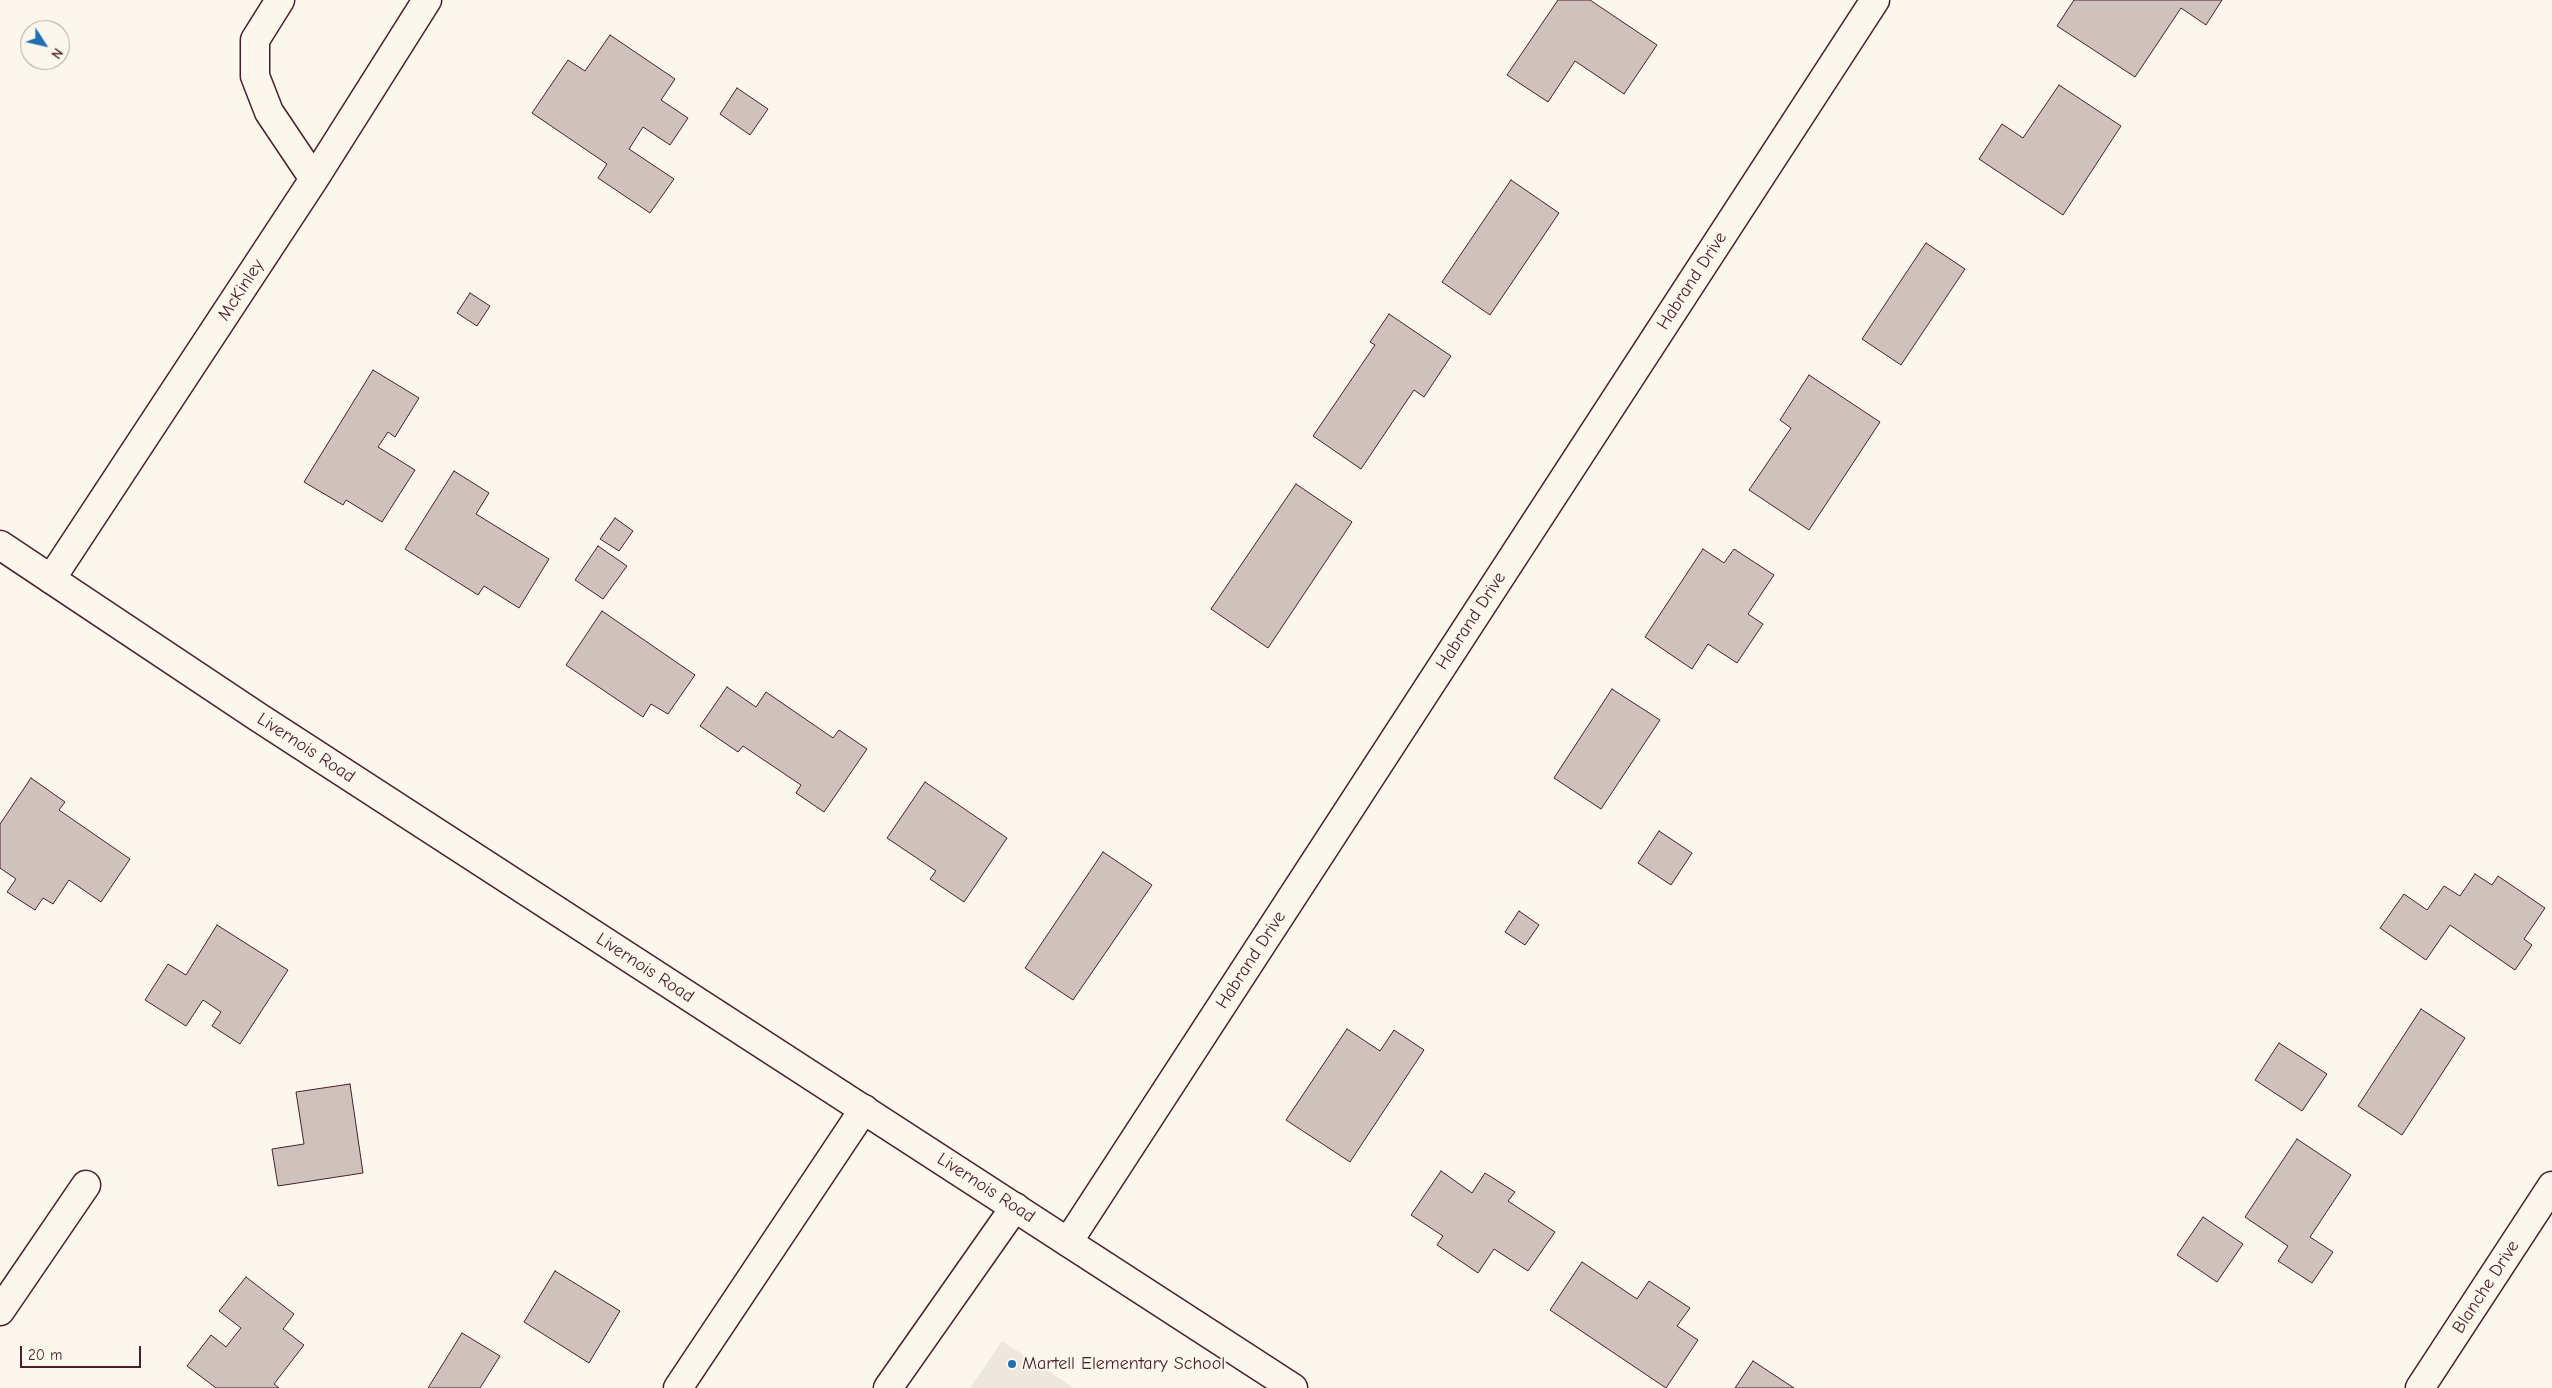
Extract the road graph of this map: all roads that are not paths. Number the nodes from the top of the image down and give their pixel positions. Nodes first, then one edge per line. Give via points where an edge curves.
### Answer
1 (280, 0) edge
2 (427, 0) edge
3 (1875, 0) edge
4 (314, 179) junction
5 (0, 545) edge
6 (51, 579) junction
7 (864, 1109) junction
8 (86, 1185) dead end
9 (2552, 1186) edge
10 (1015, 1207) junction
11 (1068, 1242) junction
12 (0, 1311) edge
13 (1277, 1384) edge
14 (678, 1388) edge
15 (888, 1388) edge
16 (2420, 1388) edge

1 - 4 street via 255,40 255,76 269,112
2 - 4 street, McKinley
3 - 11 street, Habrand Drive
4 - 6 street, McKinley
5 - 6 street, Livernois Road
6 - 7 street, Livernois Road via 258,717
7 - 10 street, Livernois Road
7 - 14 street
8 - 12 street
9 - 16 street, Blanche Drive
10 - 11 street, Livernois Road
10 - 15 street
11 - 13 street, Livernois Road

